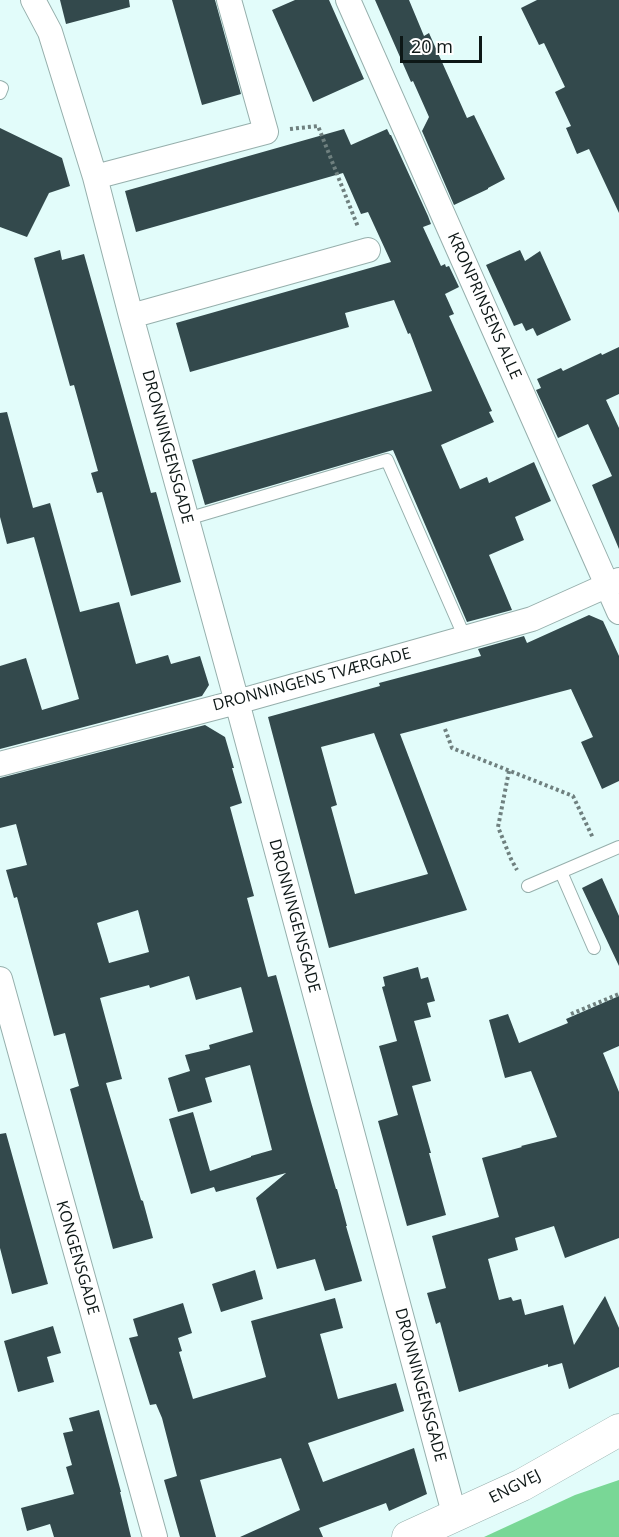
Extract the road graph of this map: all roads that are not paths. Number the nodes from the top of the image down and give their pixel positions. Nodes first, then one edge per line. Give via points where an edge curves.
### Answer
1 (33, 0) edge
2 (229, 0) edge
3 (348, 0) edge
4 (0, 87) edge
5 (0, 93) edge
6 (95, 177) junction
7 (368, 250) road end
8 (131, 316) junction
9 (187, 519) junction
10 (613, 583) edge
11 (619, 612) edge
12 (465, 638) junction
13 (237, 702) junction
14 (0, 764) edge
15 (619, 847) edge
16 (561, 872) junction
17 (528, 886) road end
18 (594, 948) dead end
19 (0, 979) edge
20 (619, 1430) edge
21 (455, 1516) junction
22 (155, 1537) edge
23 (408, 1537) edge

1 - 6 street, DRONNINGENSGADE via 50,32
2 - 6 street via 266,132
3 - 10 street, KRONPRINSENS ALLE
4 - 5 lane
6 - 8 street, DRONNINGENSGADE
7 - 8 street
8 - 9 street, DRONNINGENSGADE
9 - 12 lane via 387,460
9 - 13 street, DRONNINGENSGADE
10 - 11 street, KRONPRINSENS ALLE
10 - 12 street, DRONNINGENS TVÆRGADE via 532,619
12 - 13 street, DRONNINGENS TVÆRGADE
13 - 14 street, DRONNINGENS TVÆRGADE
13 - 21 street, DRONNINGENSGADE
15 - 16 lane
16 - 17 lane
16 - 18 lane
19 - 22 street, KONGENSGADE
20 - 21 street, ENGVEJ via 522,1485
21 - 23 street, ENGVEJ

